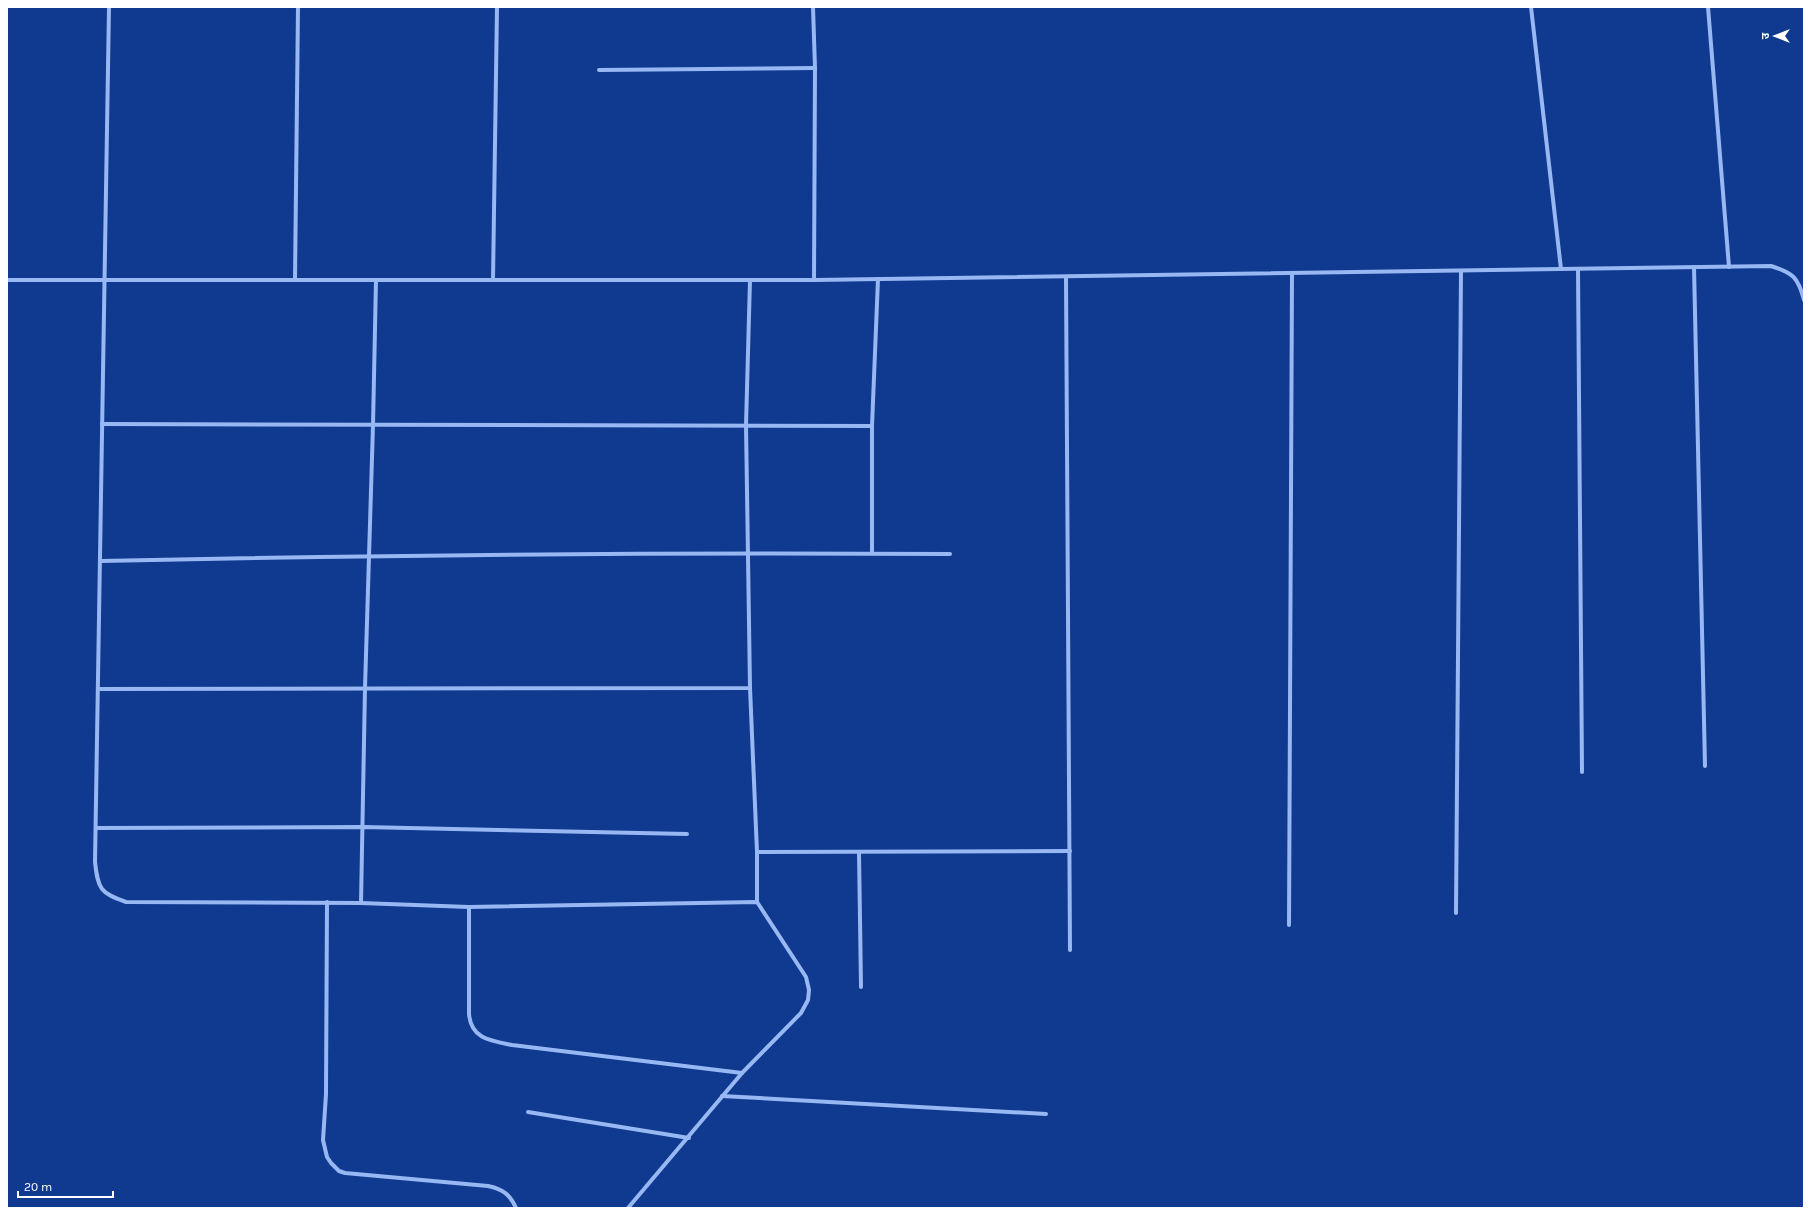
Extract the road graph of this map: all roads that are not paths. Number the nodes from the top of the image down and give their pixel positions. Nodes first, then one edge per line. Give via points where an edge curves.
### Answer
1 (109, 7) edge
2 (298, 7) edge
3 (497, 7) edge
4 (812, 7) edge
5 (1531, 7) edge
6 (1708, 7) edge
7 (815, 68) junction
8 (599, 70) dead end
9 (1694, 267) junction
10 (1729, 267) junction
11 (1561, 269) junction
12 (1578, 269) junction
13 (1461, 271) junction
14 (1292, 273) junction
15 (1066, 277) junction
16 (878, 279) junction
17 (7, 280) edge
18 (104, 280) junction
19 (295, 280) junction
20 (376, 280) junction
21 (493, 280) junction
22 (750, 280) junction
23 (814, 280) junction
24 (1804, 300) edge
25 (102, 424) junction
26 (373, 425) junction
27 (746, 425) junction
28 (872, 426) junction
29 (747, 552) junction
30 (872, 553) junction
31 (950, 554) dead end
32 (369, 555) junction
33 (100, 561) junction
34 (365, 688) junction
35 (750, 688) junction
36 (98, 689) junction
37 (1705, 766) dead end
38 (1582, 772) dead end
39 (363, 826) junction
40 (96, 828) junction
41 (687, 834) dead end
42 (1070, 851) junction
43 (757, 852) junction
44 (859, 852) junction
45 (327, 902) junction
46 (757, 902) junction
47 (361, 903) junction
48 (469, 907) junction
49 (1456, 913) dead end
50 (1290, 925) dead end
51 (1070, 950) dead end
52 (861, 987) dead end
53 (742, 1073) junction
54 (722, 1096) junction
55 (528, 1112) dead end
56 (1046, 1114) dead end
57 (689, 1138) junction
58 (516, 1208) edge
59 (628, 1208) edge

1 - 18 street
2 - 19 street
3 - 21 street
4 - 7 street
5 - 11 street
6 - 10 street
7 - 8 street
7 - 23 street
9 - 10 street
9 - 12 street
9 - 37 street
10 - 24 street via 1771,266 1793,275
11 - 12 street
11 - 13 street
12 - 38 street
13 - 14 street
13 - 49 street
14 - 15 street
14 - 50 street
15 - 16 street
15 - 42 street
16 - 23 street
16 - 28 street
17 - 18 street
18 - 19 street
18 - 25 street
19 - 20 street
20 - 21 street
20 - 26 street
21 - 22 street
22 - 23 street
22 - 27 street
25 - 26 street
25 - 33 street
26 - 27 street
26 - 32 street
27 - 28 street
27 - 29 street
28 - 30 street
29 - 30 street
29 - 32 street
29 - 35 street
30 - 31 street
32 - 33 street
32 - 34 street
33 - 36 street
34 - 35 street
34 - 36 street
34 - 39 street
35 - 43 street
36 - 40 street
39 - 40 street
39 - 41 street
39 - 47 street
40 - 45 street via 97,882 105,893 126,902
42 - 44 street
42 - 51 street
43 - 44 street
43 - 46 street
44 - 52 street
45 - 47 street
45 - 58 street via 326,1094 323,1140 327,1157 334,1167 345,1173 500,1189 512,1198
46 - 48 street
46 - 53 street via 806,977 809,990 808,1000 801,1013
47 - 48 street
48 - 53 street via 469,1014 471,1028 477,1034 494,1042 512,1045
53 - 54 street
54 - 56 street
54 - 57 street
55 - 57 street
57 - 59 street

